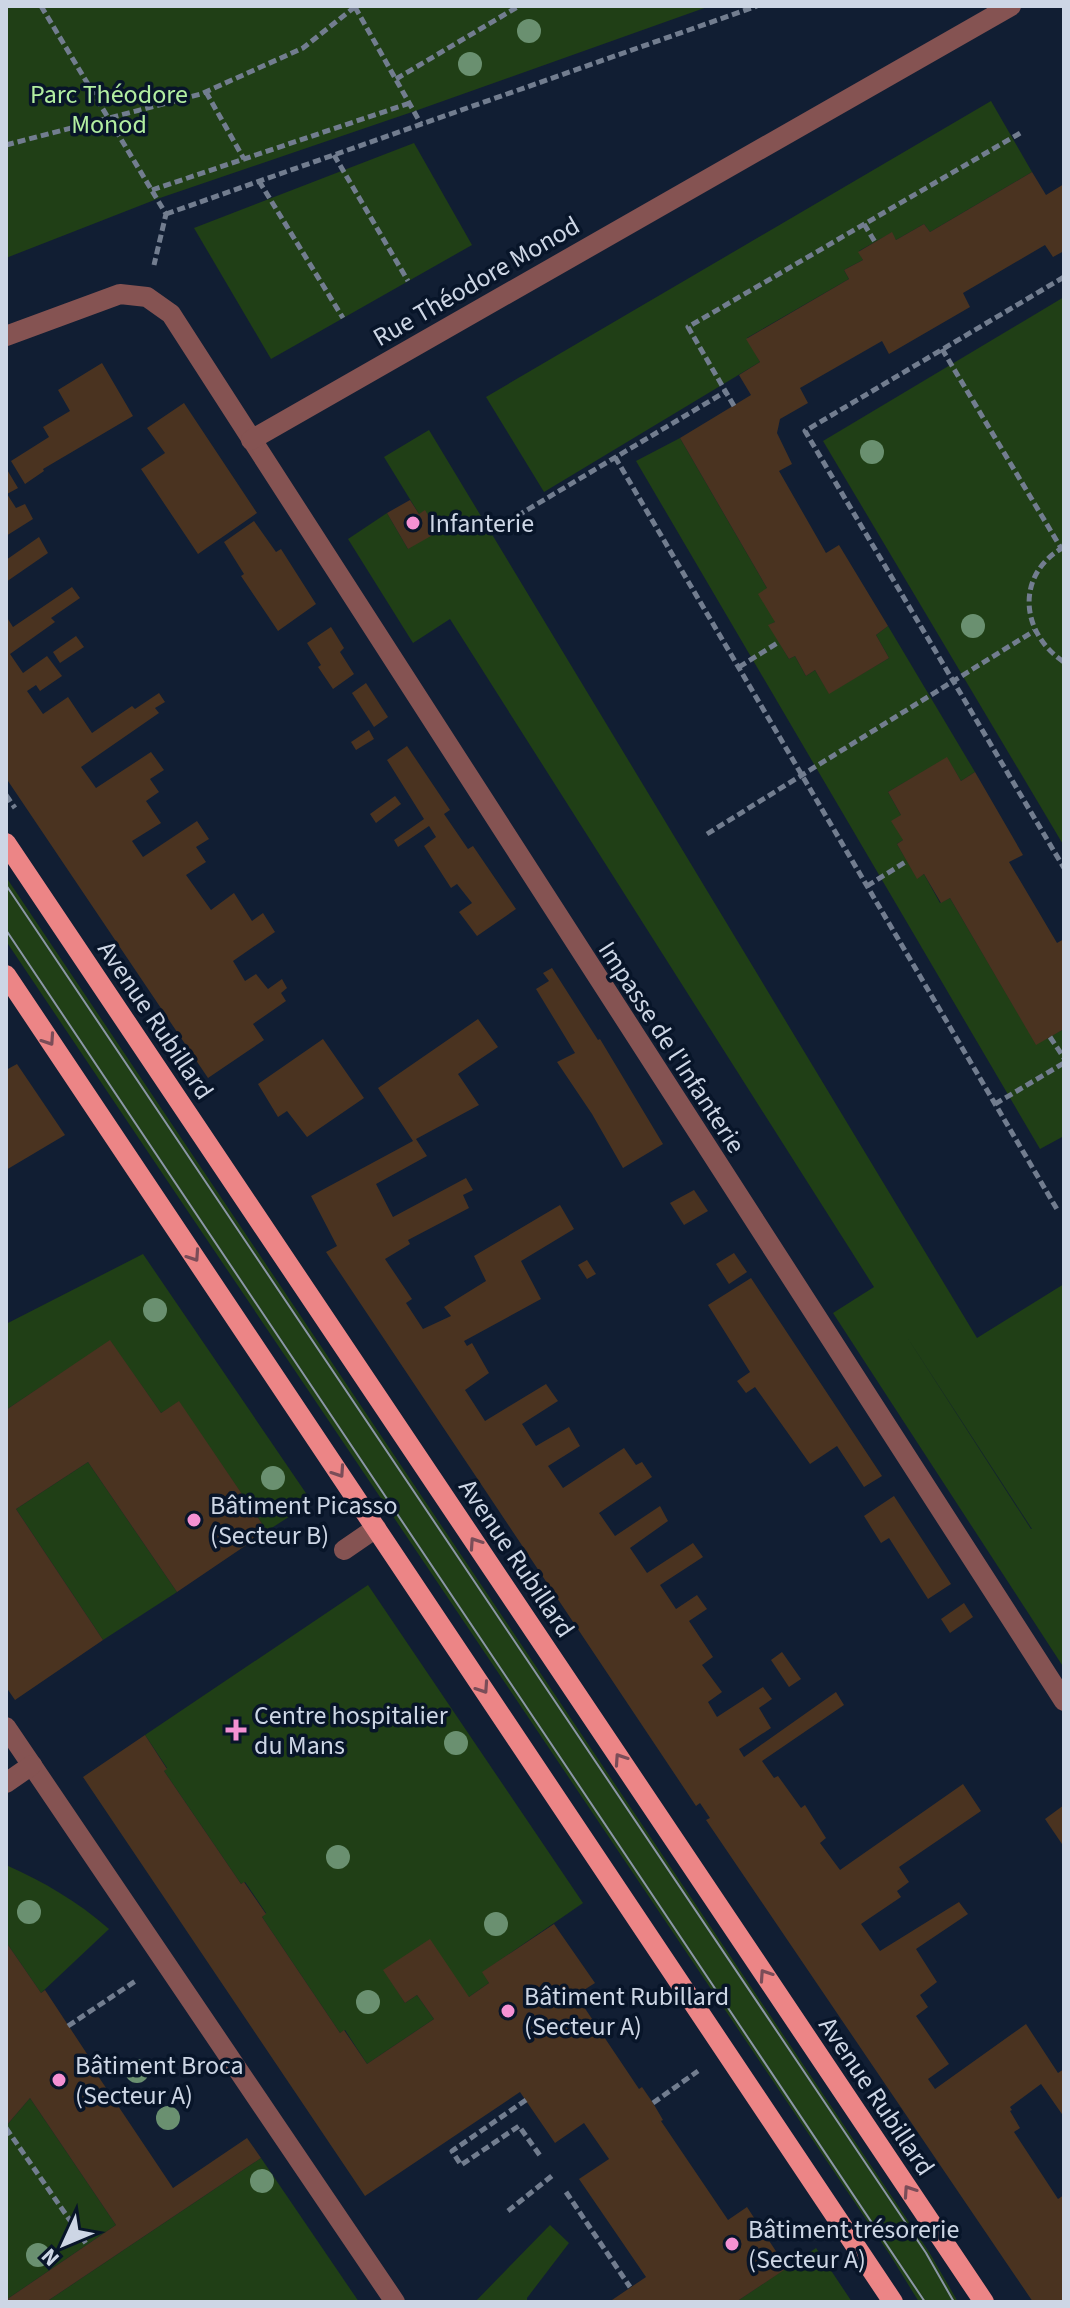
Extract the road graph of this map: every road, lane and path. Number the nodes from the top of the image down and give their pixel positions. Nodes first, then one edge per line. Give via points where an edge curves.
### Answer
1 (41, 6) edge
2 (355, 6) edge
3 (519, 6) edge
4 (757, 6) edge
5 (1011, 6) edge
6 (396, 79) junction
7 (206, 92) junction
8 (410, 103) junction
9 (110, 120) junction
10 (421, 124) junction
11 (1022, 132) dead end
12 (6, 145) edge
13 (334, 155) junction
14 (244, 159) junction
15 (259, 181) junction
16 (152, 190) junction
17 (166, 214) junction
18 (864, 224) junction
19 (875, 242) dead end
20 (1064, 277) edge
21 (408, 281) dead end
22 (147, 297) junction
23 (343, 318) dead end
24 (6, 336) edge
25 (942, 349) junction
26 (725, 392) junction
27 (734, 406) dead end
28 (251, 440) junction
29 (615, 457) junction
30 (517, 516) dead end
31 (1062, 547) edge
32 (1034, 631) junction
33 (779, 642) dead end
34 (1064, 662) edge
35 (739, 667) junction
36 (954, 681) junction
37 (802, 775) junction
38 (707, 834) dead end
39 (6, 843) edge
40 (907, 861) dead end
41 (1064, 868) edge
42 (867, 886) junction
43 (6, 975) edge
44 (1050, 1037) dead end
45 (1064, 1060) edge
46 (995, 1104) junction
47 (1058, 1211) dead end
48 (376, 1528) junction
49 (344, 1550) dead end
50 (1064, 1701) edge
51 (6, 1727) edge
52 (32, 1765) junction
53 (6, 1783) edge
54 (164, 1962) junction
55 (68, 2026) dead end
56 (702, 2068) dead end
57 (526, 2100) dead end
58 (653, 2103) dead end
59 (6, 2128) edge
60 (541, 2157) dead end
61 (553, 2175) dead end
62 (566, 2192) dead end
63 (508, 2211) dead end
64 (87, 2245) dead end
65 (630, 2287) dead end
66 (395, 2302) edge
67 (893, 2302) edge
68 (984, 2302) edge

1 - 9 path
2 - 6 path
2 - 7 path via 303,48
3 - 6 path
4 - 10 path
5 - 28 street, Rue Théodore Monod
6 - 8 path
7 - 9 path
7 - 14 path
8 - 10 path
8 - 14 path
9 - 12 path
9 - 16 path
10 - 13 path
11 - 18 path
13 - 15 path
13 - 21 path
14 - 16 path
15 - 17 path
15 - 23 path
16 - 17 path
17 - 22 path
18 - 19 path
18 - 26 path via 688,327
20 - 25 path
22 - 24 street via 105,298
22 - 28 street via 171,314
25 - 31 path
25 - 36 path via 805,431
26 - 27 path
26 - 29 path
28 - 50 street, Impasse de l'Infanterie
29 - 30 path
29 - 35 path
31 - 32 path via 1041,568 1029,594
32 - 34 path
32 - 36 path
33 - 35 path
35 - 37 path
36 - 37 path
36 - 41 path
37 - 38 path
37 - 42 path
68 -> 39 main road, Avenue Rubillard
40 - 42 path
42 - 46 path
43 -> 48 main road
44 - 45 path
45 - 46 path
46 - 47 path
48 - 49 street
48 -> 67 main road
51 - 52 street
52 - 53 street
52 - 54 street
54 - 55 path
54 - 66 street
56 - 58 path
57 - 60 path via 452,2151 461,2165 519,2126
59 - 64 path
61 - 63 path
62 - 65 path

